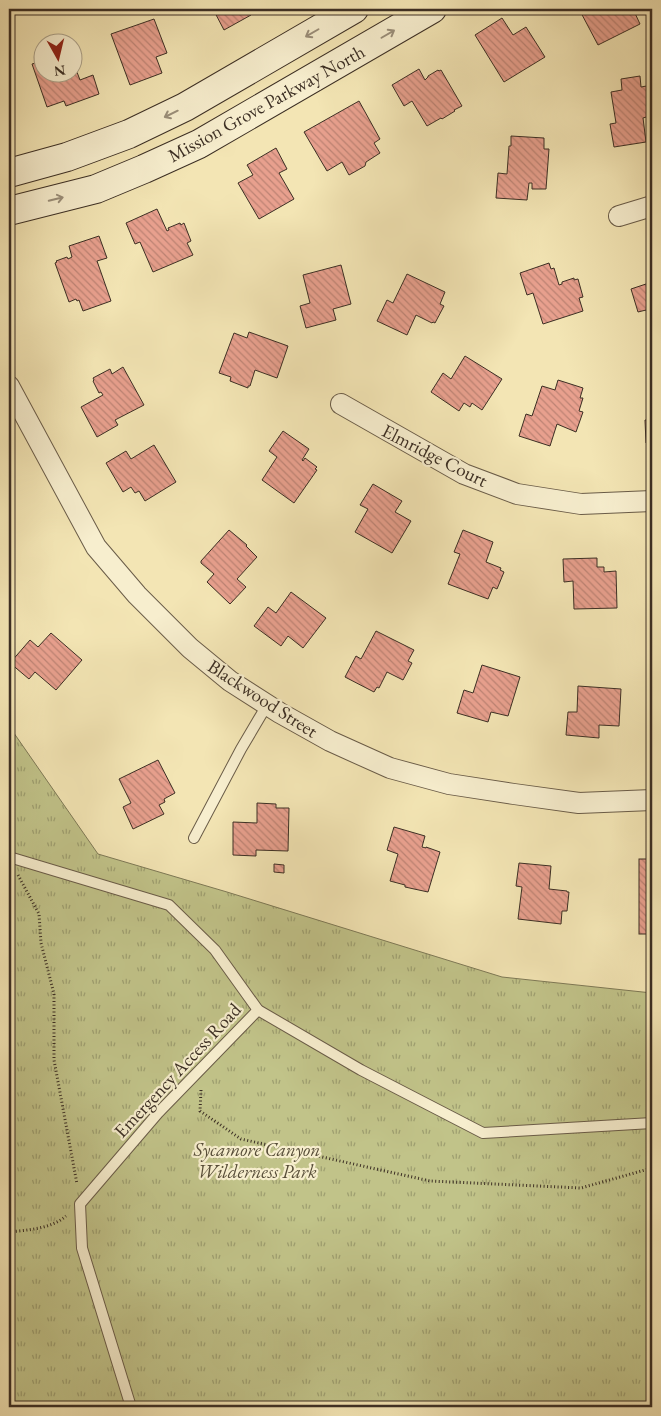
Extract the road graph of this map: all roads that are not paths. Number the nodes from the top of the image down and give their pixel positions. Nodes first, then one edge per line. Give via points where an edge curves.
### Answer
1 (354, 9) edge
2 (432, 9) edge
3 (9, 173) edge
4 (652, 206) edge
5 (9, 211) edge
6 (619, 216) dead end
7 (9, 386) edge
8 (341, 404) dead end
9 (652, 501) edge
10 (267, 705) junction
11 (652, 800) edge
12 (194, 838) dead end
13 (10, 857) edge
14 (258, 1010) junction
15 (652, 1123) edge
16 (131, 1407) edge

1 -> 3 street, Mission Grove Parkway North via 185,107 129,134 67,158
5 -> 2 street, Mission Grove Parkway North via 96,189 199,144
4 - 6 street
7 - 10 street, Blackwood Street via 96,547 190,648 230,681
8 - 9 street, Elmridge Court via 464,474 517,494 581,504
10 - 11 street, Blackwood Street via 330,741 390,768 449,784 579,803
10 - 12 lane
13 - 14 lane via 169,905 216,950
14 - 15 lane, Emergency Access Road via 361,1070 484,1133
14 - 16 lane, Emergency Access Road via 158,1113 80,1204 82,1248

